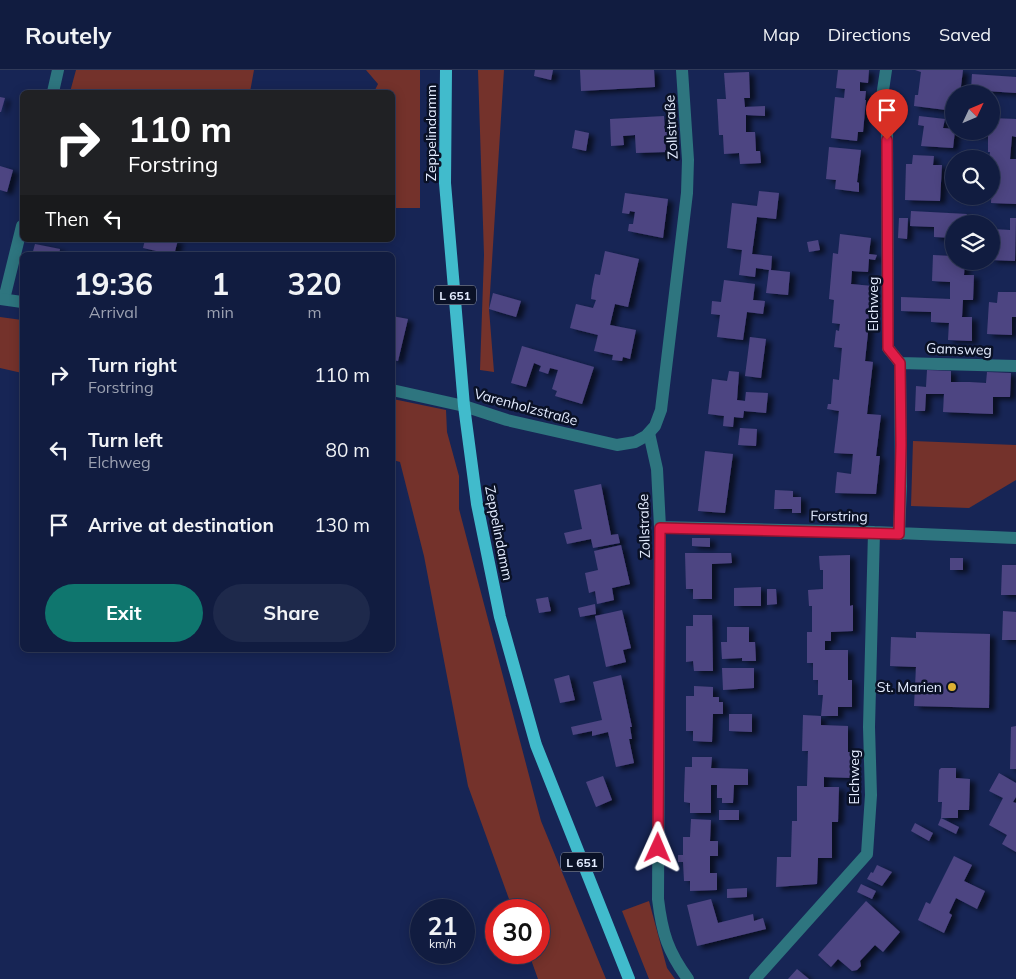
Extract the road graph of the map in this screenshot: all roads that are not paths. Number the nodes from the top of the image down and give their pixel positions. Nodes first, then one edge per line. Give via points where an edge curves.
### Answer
1 (58, 70) edge
2 (446, 70) edge
3 (682, 70) edge
4 (886, 70) edge
5 (53, 90) edge
6 (20, 233) edge
7 (2, 299) edge
8 (20, 302) edge
9 (900, 363) junction
10 (1016, 366) edge
11 (395, 391) edge
12 (464, 406) junction
13 (649, 433) junction
14 (660, 528) junction
15 (874, 532) junction
16 (899, 534) junction
17 (1016, 538) edge
18 (628, 979) edge
19 (688, 979) edge
20 (755, 979) edge

1 - 5 street
2 - 12 main road, Zeppelindamm / L 651 via 445,184
3 - 13 street, Zollstraße via 688,160 684,224 661,410
4 - 9 street, Elchweg via 882,97 887,124 888,348
6 - 7 street
7 - 8 street
9 - 10 street, Gamsweg
9 - 16 street, Elchweg
11 - 12 street, Varenholzstraße
12 - 13 street, Varenholzstraße via 507,420 617,445 635,442
12 - 18 main road, Zeppelindamm / L 651 via 477,504 500,617 536,745
13 - 14 street, Zollstraße via 657,469
14 - 15 street, Forstring
14 - 19 street, Zollstraße via 658,899 660,919 670,951
15 - 16 street, Forstring
15 - 20 street, Elchweg via 869,727 871,795 867,854
16 - 17 street, Forstring

